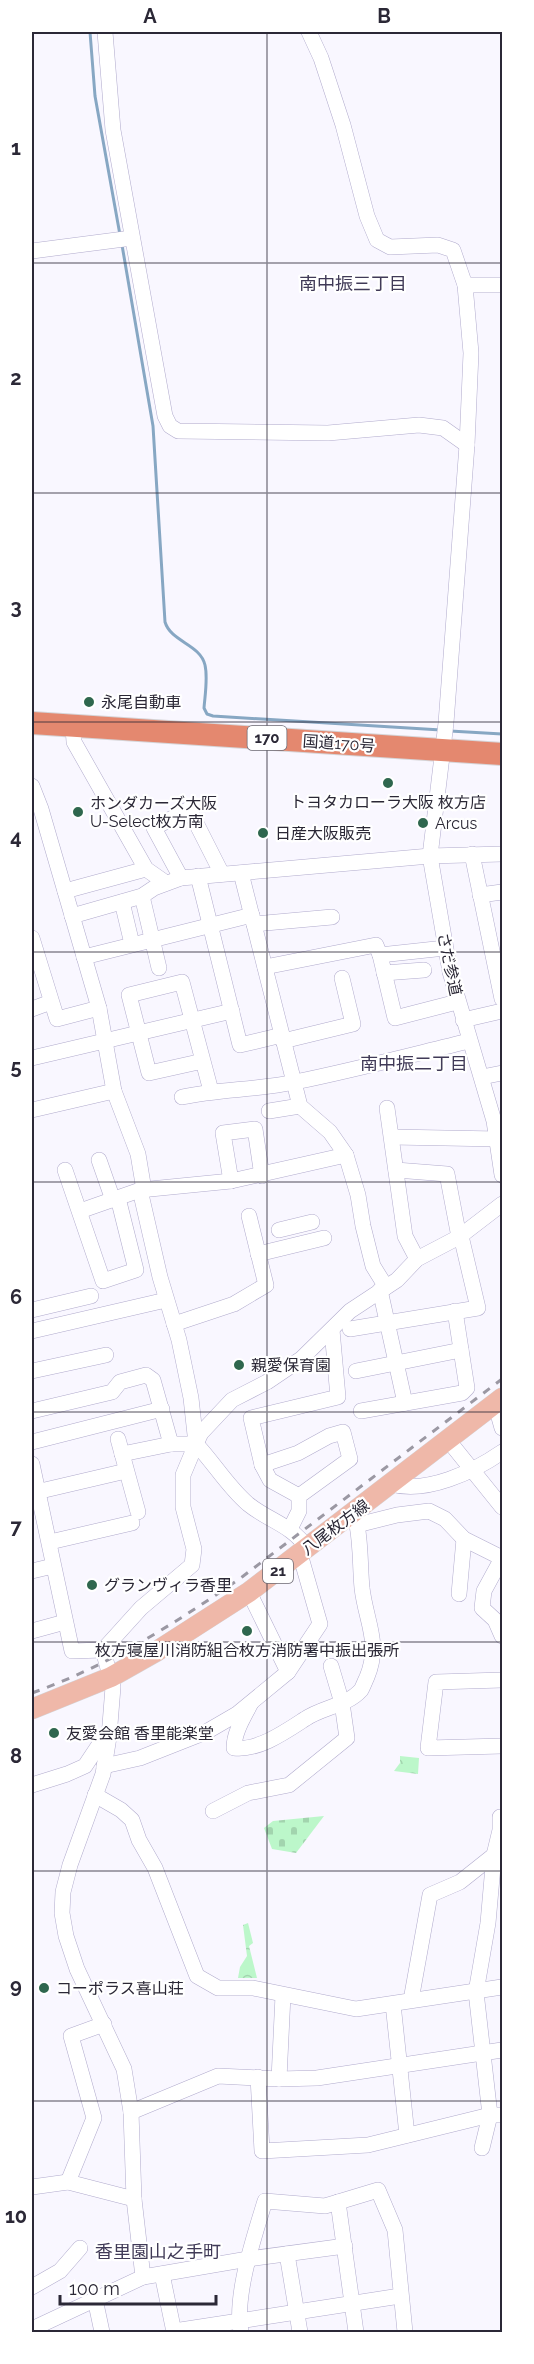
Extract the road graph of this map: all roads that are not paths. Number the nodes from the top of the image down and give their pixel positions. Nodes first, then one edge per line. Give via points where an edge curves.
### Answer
1 (105, 32) edge
2 (309, 32) edge
3 (126, 239) junction
4 (32, 251) edge
5 (465, 285) junction
6 (502, 285) edge
7 (467, 445) junction
8 (32, 723) edge
9 (73, 727) junction
10 (445, 736) junction
11 (502, 754) edge
12 (32, 786) edge
13 (472, 854) junction
14 (502, 855) edge
15 (430, 856) junction
16 (146, 869) junction
17 (241, 873) junction
18 (222, 874) junction
19 (198, 876) junction
20 (174, 880) junction
21 (65, 891) junction
22 (502, 892) edge
23 (480, 895) junction
24 (142, 896) junction
25 (122, 902) junction
26 (72, 916) junction
27 (332, 917) dead end
28 (253, 920) junction
29 (210, 924) junction
30 (495, 933) edge
31 (32, 938) edge
32 (152, 939) junction
33 (132, 944) junction
34 (445, 948) junction
35 (380, 955) junction
36 (84, 957) junction
37 (35, 962) edge
38 (265, 967) junction
39 (159, 968) dead end
40 (424, 970) dead end
41 (500, 972) edge
42 (384, 973) junction
43 (342, 978) dead end
44 (502, 999) edge
45 (51, 1002) junction
46 (457, 1002) junction
47 (99, 1008) junction
48 (32, 1009) edge
49 (232, 1011) junction
50 (502, 1011) edge
51 (463, 1020) junction
52 (191, 1021) junction
53 (139, 1033) junction
54 (283, 1038) junction
55 (106, 1041) junction
56 (469, 1041) junction
57 (32, 1058) edge
58 (202, 1061) junction
59 (502, 1073) edge
60 (482, 1077) junction
61 (294, 1082) junction
62 (114, 1091) junction
63 (211, 1091) junction
64 (182, 1097) dead end
65 (300, 1106) junction
66 (387, 1108) dead end
67 (32, 1110) edge
68 (269, 1111) dead end
69 (498, 1120) edge
70 (392, 1137) junction
71 (498, 1139) junction
72 (346, 1155) junction
73 (99, 1160) dead end
74 (65, 1170) dead end
75 (396, 1170) junction
76 (502, 1174) edge
77 (262, 1176) junction
78 (231, 1181) junction
79 (142, 1190) junction
80 (116, 1199) junction
81 (502, 1204) edge
82 (80, 1210) junction
83 (249, 1216) dead end
84 (279, 1230) dead end
85 (460, 1236) junction
86 (324, 1238) dead end
87 (305, 1243) junction
88 (258, 1254) junction
89 (417, 1259) junction
90 (383, 1289) junction
91 (91, 1296) dead end
92 (166, 1300) junction
93 (32, 1310) edge
94 (454, 1311) junction
95 (388, 1323) junction
96 (174, 1324) junction
97 (350, 1329) dead end
98 (332, 1330) junction
99 (32, 1331) edge
100 (461, 1350) junction
101 (106, 1355) dead end
102 (396, 1363) junction
103 (32, 1371) edge
104 (356, 1371) dead end
105 (499, 1400) edge
106 (405, 1403) junction
107 (162, 1409) junction
108 (361, 1411) dead end
109 (32, 1412) edge
110 (502, 1428) edge
111 (118, 1439) dead end
112 (448, 1440) junction
113 (32, 1442) edge
114 (171, 1444) junction
115 (196, 1444) junction
116 (502, 1452) edge
117 (122, 1454) junction
118 (32, 1464) edge
119 (262, 1465) junction
120 (473, 1470) junction
121 (126, 1471) junction
122 (391, 1484) junction
123 (35, 1492) edge
124 (299, 1496) junction
125 (502, 1507) edge
126 (353, 1521) junction
127 (464, 1539) junction
128 (299, 1541) junction
129 (50, 1542) junction
130 (502, 1558) edge
131 (53, 1566) junction
132 (32, 1571) edge
133 (249, 1592) junction
134 (459, 1594) dead end
135 (65, 1622) junction
136 (32, 1631) edge
137 (502, 1636) edge
138 (103, 1650) junction
139 (332, 1666) dead end
140 (288, 1672) junction
141 (111, 1677) junction
142 (502, 1680) edge
143 (251, 1703) junction
144 (342, 1703) junction
145 (32, 1709) edge
146 (109, 1729) junction
147 (502, 1746) edge
148 (104, 1766) junction
149 (32, 1785) edge
150 (95, 1795) junction
151 (213, 1811) dead end
152 (500, 1817) dead end
153 (494, 1855) junction
154 (495, 1922) edge
155 (502, 1987) edge
156 (476, 1992) junction
157 (283, 1995) junction
158 (411, 2000) junction
159 (393, 2004) junction
160 (104, 2024) junction
161 (502, 2050) edge
162 (484, 2052) junction
163 (400, 2065) junction
164 (258, 2077) junction
165 (279, 2079) junction
166 (131, 2112) junction
167 (496, 2115) edge
168 (407, 2135) junction
169 (482, 2148) dead end
170 (68, 2182) junction
171 (32, 2187) edge
172 (134, 2199) junction
173 (338, 2202) junction
174 (345, 2246) junction
175 (80, 2248) dead end
176 (287, 2254) junction
177 (248, 2259) junction
178 (162, 2274) junction
179 (143, 2277) junction
180 (32, 2287) edge
181 (400, 2296) junction
182 (95, 2299) junction
183 (352, 2302) junction
184 (296, 2311) junction
185 (240, 2327) edge
186 (32, 2329) edge
187 (102, 2332) edge
188 (174, 2332) edge
189 (300, 2332) edge
190 (356, 2332) edge
191 (405, 2332) edge

1 - 3 street
2 - 5 street, さだ参道 via 321,58 377,240 390,247 438,245 453,249
3 - 4 street
3 - 7 street via 165,416 178,431 328,433 419,425 443,428
5 - 6 street
5 - 7 street, さだ参道 via 471,353
7 - 10 street, さだ参道
8 - 9 highway, 国道170号 / 170
9 - 10 highway, 国道170号 / 170
9 - 16 street via 74,742
10 - 11 highway, 国道170号 / 170
10 - 15 street, さだ参道
12 - 21 street
13 - 14 street
13 - 15 street
13 - 23 street
15 - 17 street
15 - 34 street, さだ参道
16 - 20 street
16 - 21 street
17 - 18 street
17 - 28 street
18 - 19 street
18 - 20 street via 189,809 154,828
19 - 20 street
19 - 29 street
20 - 24 street
21 - 26 street
22 - 23 street
23 - 30 street
24 - 25 street
24 - 32 street
25 - 26 street
25 - 33 street
26 - 36 street
27 - 28 street
28 - 29 street
28 - 38 street
29 - 32 street
29 - 49 street
30 - 41 street
31 - 37 street
32 - 33 street
32 - 39 street
33 - 36 street
34 - 35 street
34 - 46 street, さだ参道
35 - 38 street via 376,945
35 - 42 street
36 - 47 street
37 - 45 street
38 - 54 street
40 - 42 street
41 - 44 street
42 - 46 street via 395,1018
43 - 54 street via 353,1024
45 - 47 street via 57,1019
45 - 48 street
46 - 51 street, さだ参道
47 - 55 street
49 - 52 street
49 - 54 street via 240,1045
50 - 51 street
51 - 56 street, さだ参道
52 - 53 street
52 - 53 street via 182,982 129,995
52 - 58 street
53 - 55 street
53 - 58 street via 150,1073
54 - 61 street
55 - 57 street
55 - 62 street
56 - 60 street, さだ参道
56 - 61 street
58 - 63 street
59 - 60 street
60 - 69 street, さだ参道
61 - 63 street
61 - 65 street
62 - 67 street
62 - 79 street via 138,1154
63 - 64 street
65 - 68 street
65 - 72 street via 330,1132
66 - 70 street
69 - 71 street, さだ参道
70 - 71 street
70 - 75 street
71 - 76 street, さだ参道
72 - 77 street
72 - 90 street via 373,1266
73 - 80 street
74 - 82 street
75 - 85 street via 447,1174
75 - 89 street via 405,1236
77 - 78 street
77 - 78 street via 255,1129 223,1133
78 - 79 street
79 - 80 street
79 - 92 street
80 - 82 street
80 - 82 street via 136,1270 103,1281
81 - 85 street
83 - 88 street
84 - 87 street via 306,1223
85 - 89 street
85 - 94 street via 478,1308
86 - 87 street
87 - 88 street
88 - 96 street via 266,1285 234,1304
89 - 90 street
90 - 95 street
90 - 98 street via 350,1311
91 - 93 street
92 - 96 street
92 - 99 street
94 - 95 street
94 - 100 street
95 - 97 street
95 - 102 street
96 - 115 street via 191,1398
98 - 115 street via 301,1359 232,1400 201,1433
98 - 119 street via 338,1397 251,1418
100 - 102 street
100 - 106 street via 467,1388 462,1393
101 - 103 street
102 - 104 street
102 - 106 street
105 - 110 street
105 - 112 main road, 八尾枚方線 / 21
106 - 108 street
107 - 109 street via 153,1380 146,1375 120,1382 112,1392
107 - 113 street
107 - 114 street
111 - 117 street
112 - 120 street
112 - 122 main road, 八尾枚方線 / 21
114 - 115 street
114 - 117 street
115 - 128 street via 232,1488
115 - 138 street via 183,1475 183,1507 194,1549 192,1565 141,1608
116 - 120 street
117 - 121 street
118 - 123 street
119 - 124 street via 270,1480
119 - 124 street via 298,1454 343,1432 350,1459
120 - 122 street via 451,1479 403,1487
120 - 125 street
121 - 123 street
121 - 129 street via 135,1517
122 - 126 main road, 八尾枚方線 / 21
123 - 129 street
124 - 128 street
126 - 127 street via 429,1511 445,1519
126 - 128 main road, 八尾枚方線 / 21
126 - 144 street via 361,1544 362,1587 374,1652 361,1689
127 - 130 street
127 - 134 street
128 - 133 main road, 八尾枚方線 / 21
128 - 140 street via 320,1624
129 - 131 street
130 - 137 street via 484,1591 482,1608 495,1620
131 - 132 street
131 - 135 street
133 - 140 street
133 - 141 main road, 八尾枚方線 / 21
135 - 136 street
135 - 138 street via 72,1651
138 - 141 street
139 - 144 street
140 - 143 street
141 - 145 main road, 八尾枚方線 / 21
141 - 146 street
142 - 147 street via 436,1682 428,1748
143 - 144 street via 238,1728 234,1748 253,1747 314,1713
143 - 148 street via 206,1732 140,1758
144 - 151 street via 347,1738 289,1785 248,1793
146 - 148 street
146 - 149 street via 85,1766
148 - 150 street
150 - 157 street via 132,1820 197,1976 218,1988 253,1988
150 - 160 street via 70,1865 62,1913 77,1969
152 - 153 street
153 - 154 street
153 - 158 street via 460,1882 430,1895
154 - 156 street
155 - 156 street
156 - 158 street
156 - 162 street
157 - 159 street via 356,2009
157 - 165 street
158 - 159 street
159 - 163 street
160 - 166 street via 124,2069
160 - 170 street via 71,2036 94,2118
161 - 162 street
162 - 163 street
162 - 167 street
163 - 165 street via 317,2078
163 - 168 street
164 - 165 street
164 - 166 street via 218,2076
164 - 168 street via 262,2151 368,2145
166 - 172 street
167 - 168 street
167 - 169 street
170 - 171 street
170 - 172 street
172 - 179 street
173 - 174 street
173 - 177 street via 325,2206 265,2201
173 - 181 street via 378,2190 395,2230
174 - 176 street
174 - 183 street
175 - 180 street via 60,2271
176 - 177 street
176 - 184 street
177 - 178 street
177 - 185 street
178 - 179 street
178 - 188 street
179 - 182 street
181 - 183 street
181 - 191 street
182 - 186 street
182 - 187 street
183 - 184 street
183 - 190 street
184 - 185 street
184 - 189 street
185 - 188 street

